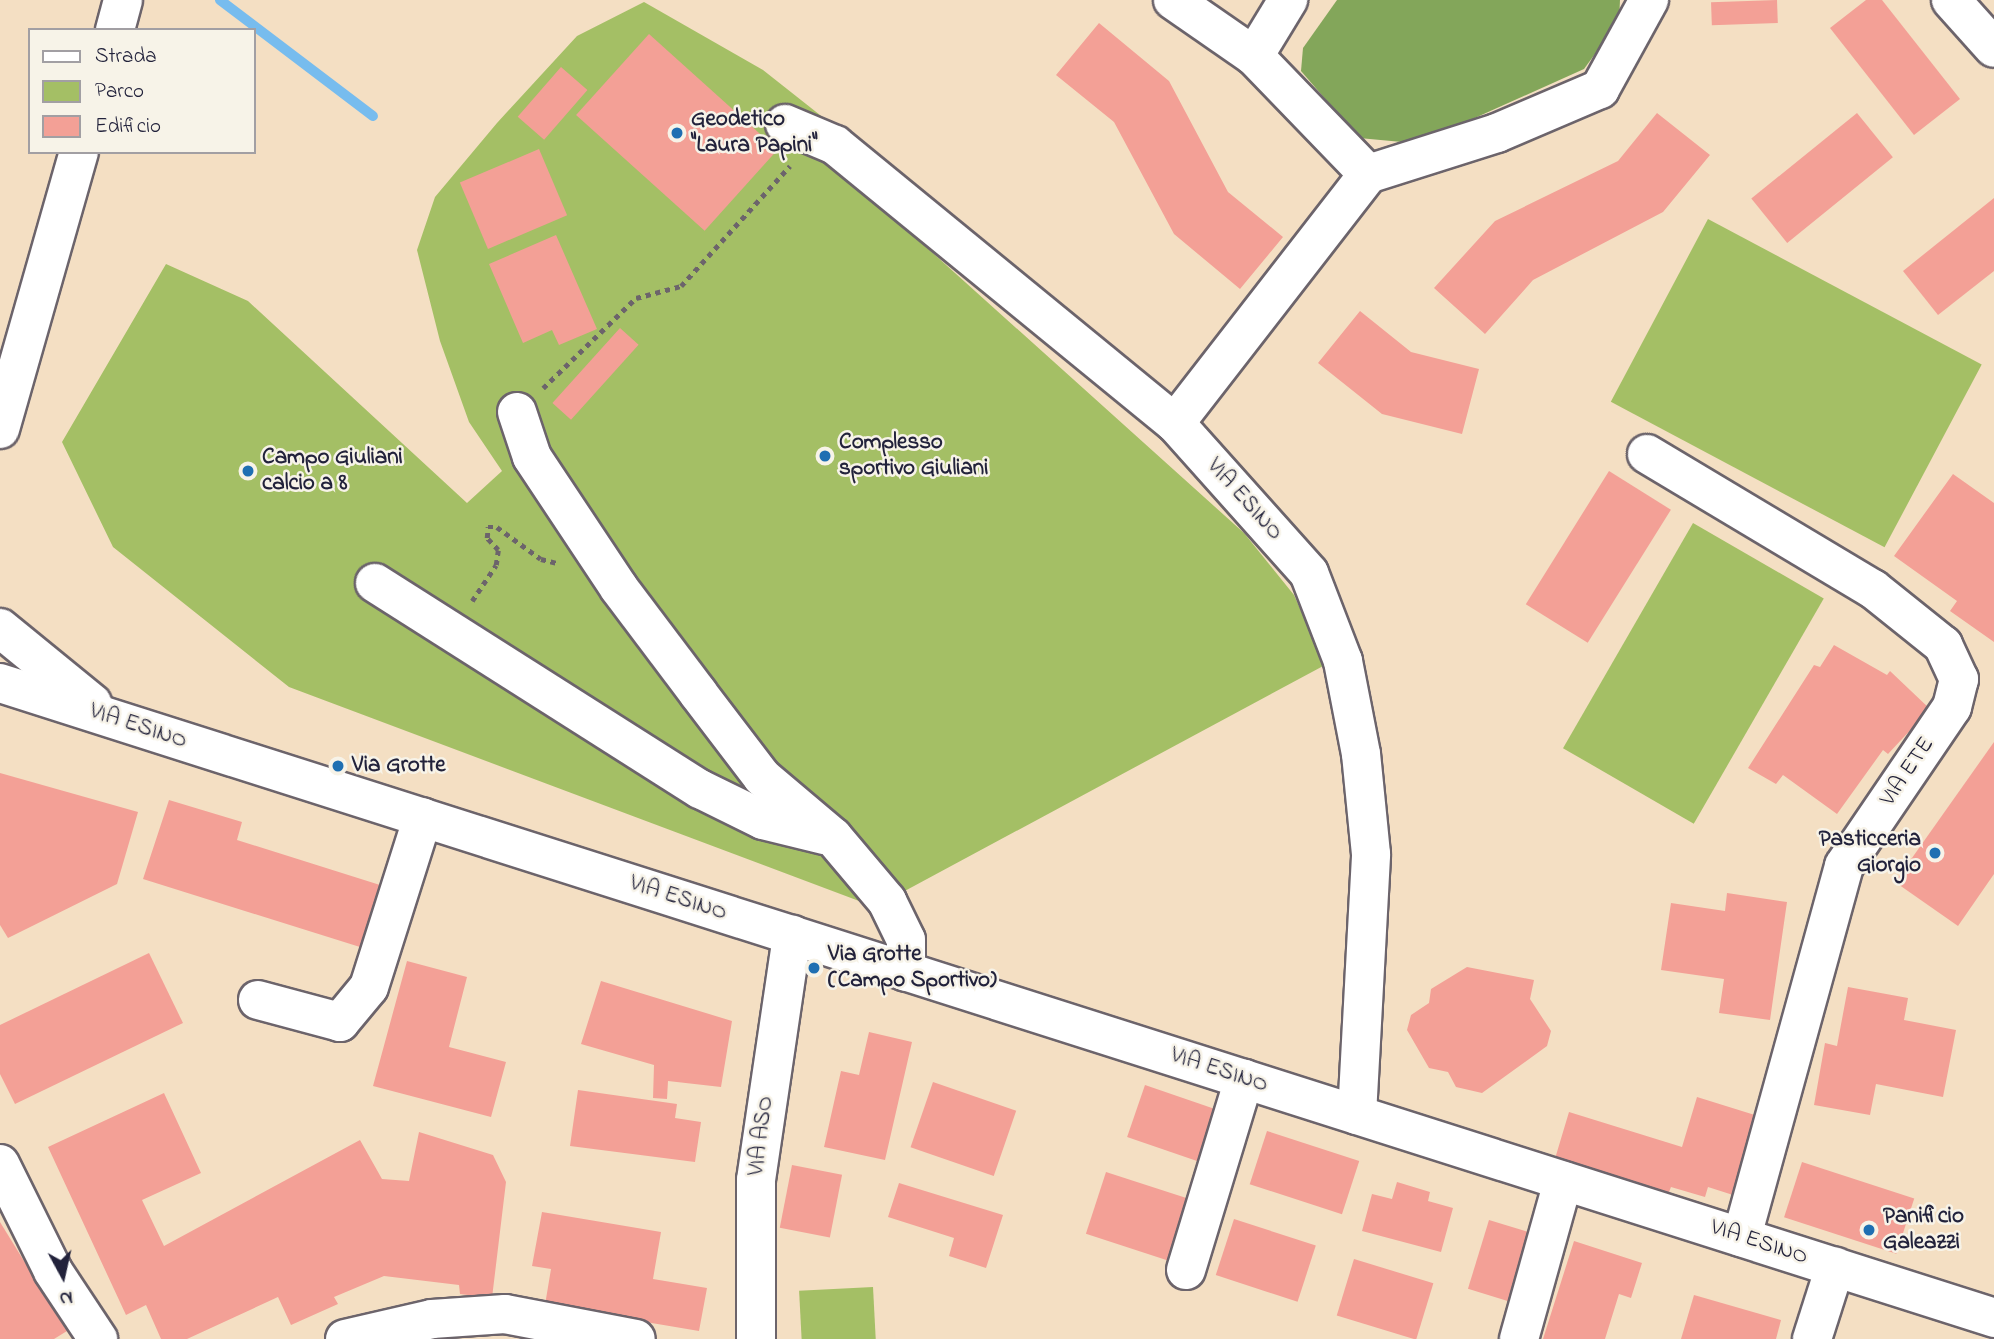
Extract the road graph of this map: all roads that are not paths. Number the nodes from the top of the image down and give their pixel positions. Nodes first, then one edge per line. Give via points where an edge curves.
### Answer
1 (123, 0) edge
2 (1173, 0) edge
3 (1288, 0) edge
4 (1649, 0) edge
5 (1951, 0) edge
6 (116, 28) edge
7 (1994, 48) edge
8 (1254, 55) junction
9 (812, 135) road end
10 (78, 154) edge
11 (1368, 174) junction
12 (517, 412) road end
13 (1175, 424) junction
14 (0, 429) edge
15 (1647, 454) dead end
16 (375, 583) dead end
17 (0, 628) edge
18 (0, 683) edge
19 (113, 719) junction
20 (423, 817) junction
21 (833, 837) junction
22 (792, 935) junction
23 (906, 972) junction
24 (258, 1000) dead end
25 (1244, 1079) junction
26 (1357, 1115) junction
27 (0, 1164) edge
28 (1563, 1181) junction
29 (1742, 1237) junction
30 (1835, 1267) junction
31 (1186, 1270) dead end
32 (1994, 1318) edge
33 (98, 1339) edge
34 (345, 1339) edge
35 (636, 1339) edge
36 (756, 1339) edge
37 (1519, 1339) edge
38 (1812, 1339) edge

1 - 6 street
2 - 8 street
3 - 8 street
4 - 11 street via 1600,89 1497,133
5 - 7 street
8 - 11 street
9 - 13 street, VIA ESINO
10 - 14 street
11 - 13 street
12 - 21 street via 532,457 619,588 762,777
13 - 26 street, VIA ESINO via 1309,573 1343,661 1361,754 1371,854
15 - 29 street, VIA ETE via 1873,590 1943,645 1959,679 1952,707 1844,866
16 - 21 street via 700,789 763,820
17 - 19 street
18 - 19 street, VIA ESINO
19 - 20 street, VIA ESINO
20 - 22 street, VIA ESINO
20 - 24 street via 369,987 340,1022
21 - 23 street via 887,901 906,940
22 - 23 street, VIA ESINO
22 - 36 street, VIA ASO via 756,1180
23 - 25 street, VIA ESINO
25 - 26 street, VIA ESINO
25 - 31 street
26 - 28 street, VIA ESINO
27 - 33 street via 53,1271
28 - 29 street, VIA ESINO
28 - 37 street
29 - 30 street, VIA ESINO
30 - 32 street, VIA ESINO
30 - 38 street, VIA ESINO
34 - 35 street via 432,1319 505,1314

